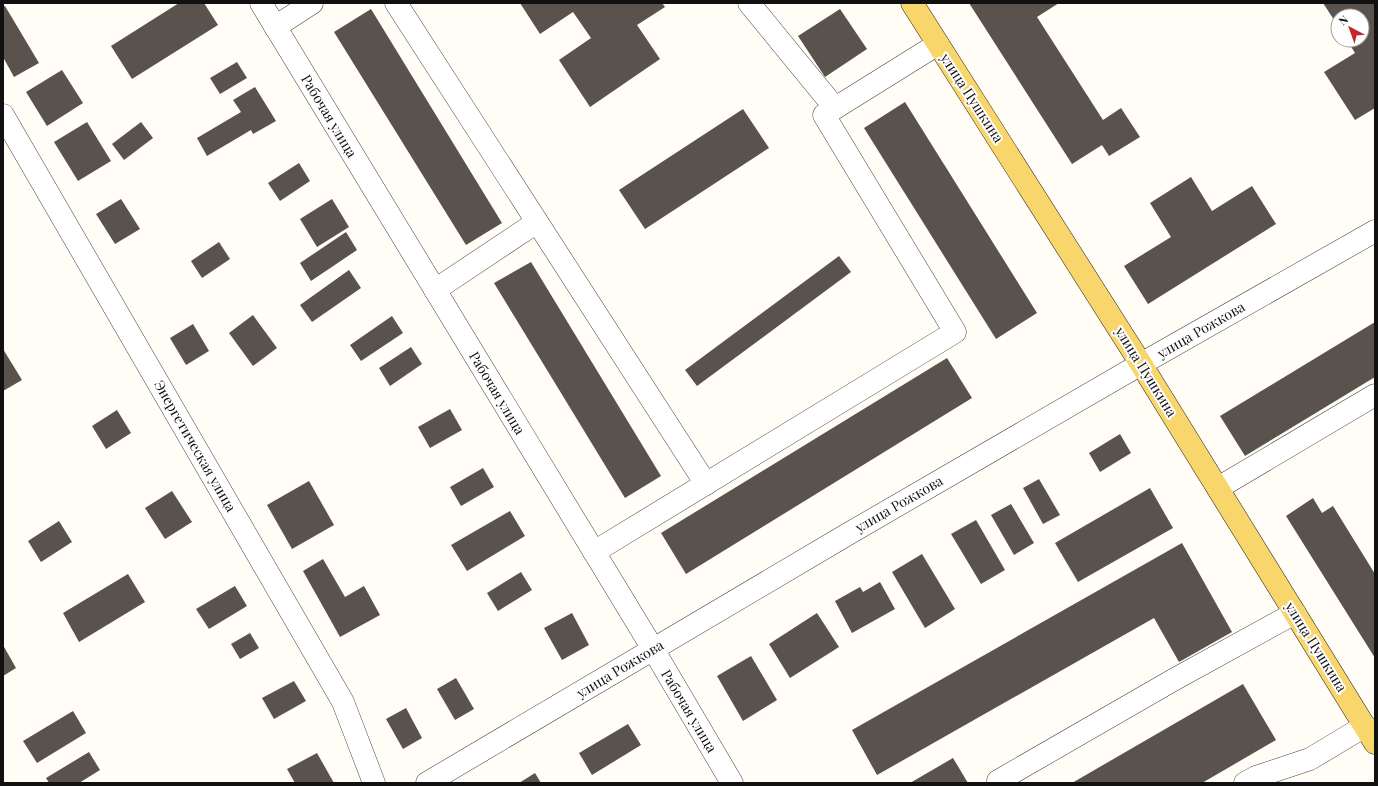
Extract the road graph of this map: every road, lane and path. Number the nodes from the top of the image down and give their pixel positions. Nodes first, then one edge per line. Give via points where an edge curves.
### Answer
1 (261, 3) edge
2 (312, 3) edge
3 (396, 3) edge
4 (749, 3) edge
5 (912, 3) edge
6 (275, 27) junction
7 (938, 44) junction
8 (835, 108) junction
9 (3, 115) edge
10 (537, 222) junction
11 (1375, 231) edge
12 (435, 290) junction
13 (1141, 364) junction
14 (1375, 395) edge
15 (706, 484) junction
16 (1218, 488) junction
17 (594, 552) junction
18 (1295, 613) junction
19 (653, 649) junction
20 (1370, 734) edge
21 (998, 781) dead end
22 (374, 783) edge
23 (427, 783) edge
24 (732, 783) edge
25 (1245, 783) edge

1 - 6 street, Рабочая улица
2 - 6 street
3 - 10 street
4 - 8 street
5 - 7 main road, улица Пушкина
6 - 12 street, Рабочая улица
7 - 8 street
7 - 13 main road, улица Пушкина
8 - 15 street via 824,115 955,332
9 - 22 street, Энергетическая улица via 343,702
10 - 12 street
10 - 15 street
11 - 13 street, улица Рожкова
12 - 17 street, Рабочая улица
13 - 16 main road, улица Пушкина
13 - 19 street, улица Рожкова
14 - 16 street
15 - 17 street
16 - 18 main road, улица Пушкина
17 - 19 street, Рабочая улица
18 - 20 main road, улица Пушкина
18 - 21 street
19 - 23 street, улица Рожкова
19 - 24 street, Рабочая улица
20 - 25 street

